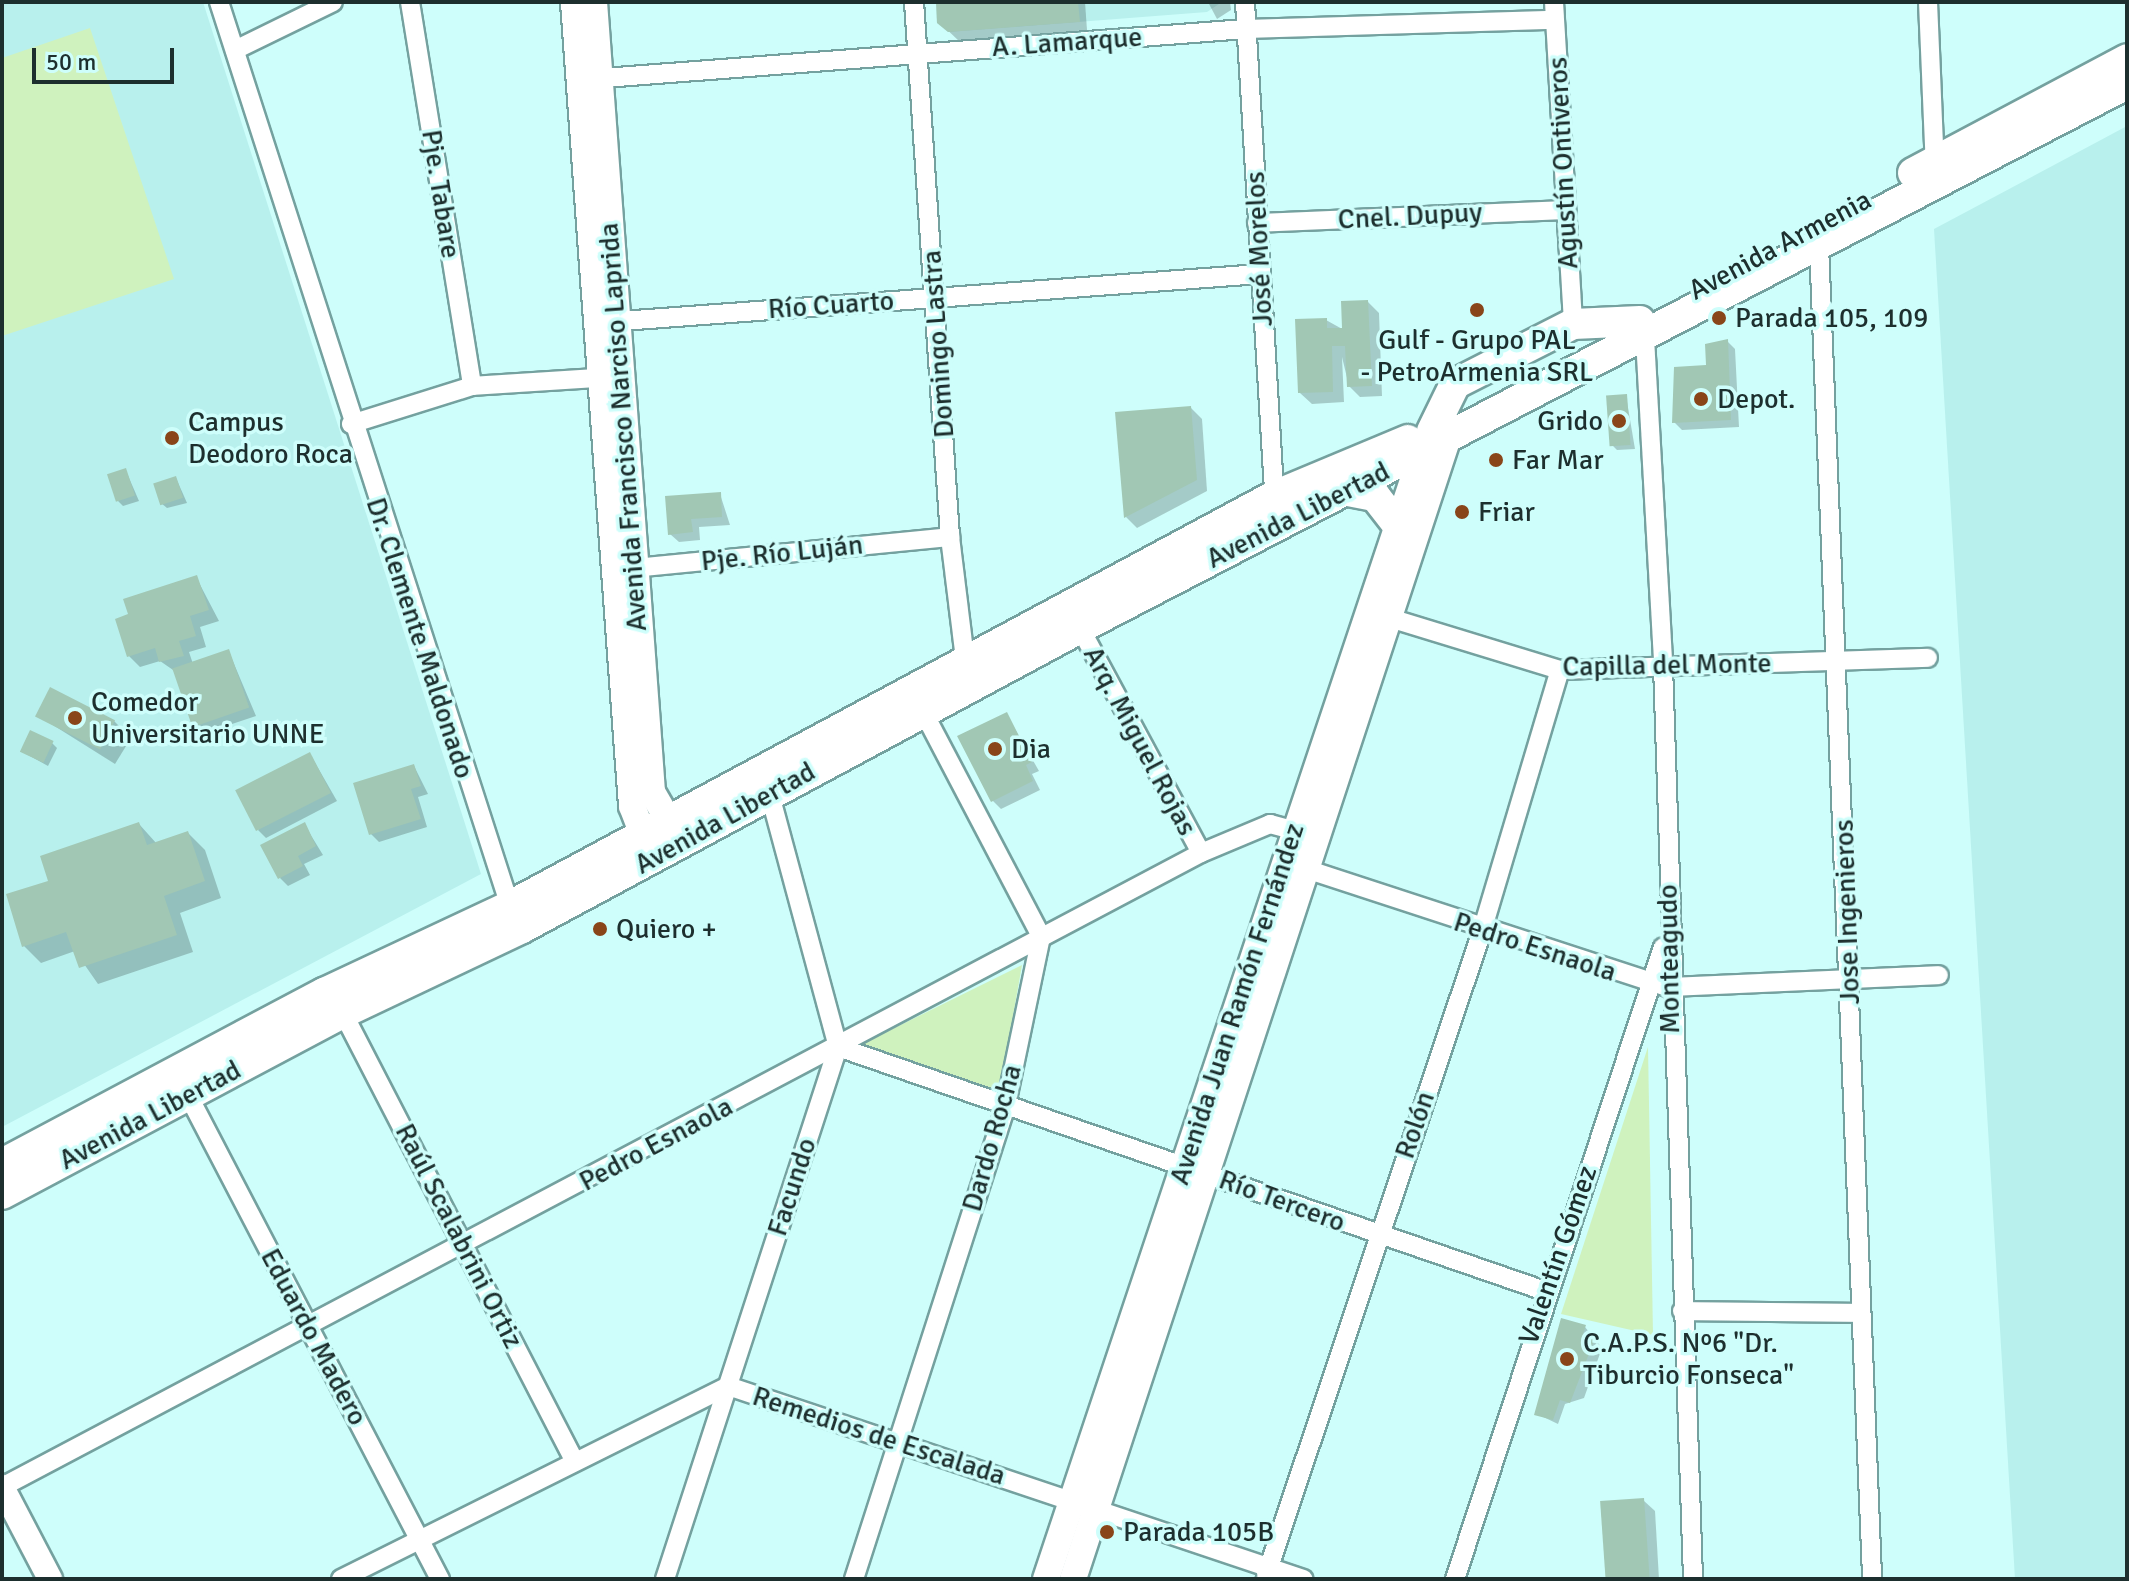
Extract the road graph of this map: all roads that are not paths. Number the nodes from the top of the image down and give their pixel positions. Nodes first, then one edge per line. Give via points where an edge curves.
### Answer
1 (219, 2) edge
2 (333, 2) edge
3 (410, 2) edge
4 (574, 2) edge
5 (594, 2) edge
6 (914, 2) edge
7 (1245, 2) edge
8 (1928, 2) edge
9 (1554, 11) edge
10 (1246, 29) junction
11 (235, 50) junction
12 (918, 53) junction
13 (2127, 59) edge
14 (590, 79) junction
15 (2127, 84) edge
16 (1937, 173) junction
17 (1563, 210) junction
18 (1257, 223) junction
19 (1819, 245) junction
20 (1260, 274) junction
21 (936, 297) junction
22 (605, 322) junction
23 (1573, 324) junction
24 (1642, 330) junction
25 (608, 377) junction
26 (472, 386) junction
27 (351, 424) junction
28 (1432, 442) junction
29 (1343, 490) junction
30 (1274, 496) junction
31 (1394, 520) junction
32 (950, 537) junction
33 (622, 569) junction
34 (1378, 614) junction
35 (1080, 628) junction
36 (1928, 658) dead end
37 (1840, 662) junction
38 (1663, 665) junction
39 (1560, 670) junction
40 (968, 671) junction
41 (923, 711) junction
42 (769, 792) junction
43 (674, 831) junction
44 (1303, 833) junction
45 (647, 847) junction
46 (1201, 853) junction
47 (1293, 864) junction
48 (510, 906) junction
49 (1482, 931) junction
50 (1041, 936) junction
51 (1939, 975) dead end
52 (1849, 980) junction
53 (1660, 986) junction
54 (343, 1013) junction
55 (838, 1047) junction
56 (188, 1095) junction
57 (1005, 1109) junction
58 (2, 1164) edge
59 (1195, 1170) junction
60 (2, 1194) edge
61 (1376, 1236) junction
62 (465, 1245) junction
63 (1545, 1291) junction
64 (1682, 1311) junction
65 (1859, 1313) junction
66 (308, 1327) junction
67 (728, 1386) junction
68 (900, 1442) junction
69 (574, 1460) junction
70 (2, 1487) edge
71 (1084, 1504) junction
72 (423, 1538) junction
73 (1266, 1574) edge
74 (50, 1579) edge
75 (341, 1579) edge
76 (440, 1579) edge
77 (665, 1579) edge
78 (854, 1579) edge
79 (1046, 1579) edge
80 (1073, 1579) edge
81 (1303, 1579) edge
82 (1455, 1579) edge
83 (1693, 1579) edge
84 (1872, 1579) edge

1 - 11 street, Dr. Clemente Maldonado
2 - 11 street
3 - 26 street, Pje. Tabare
4 - 14 main road, Avenida Francisco Narciso Laprida
5 - 14 main road, Avenida Francisco Narciso Laprida
6 - 12 street, Domingo Lastra
7 - 10 street, José Morelos
8 - 16 street
9 - 10 street, A. Lamarque
9 - 17 street, Agustín Ontiveros
10 - 12 street, A. Lamarque
10 - 18 street, José Morelos
11 - 27 street, Dr. Clemente Maldonado
12 - 14 street, A. Lamarque
12 - 21 street, Domingo Lastra
13 - 16 main road, Avenida Armenia
14 - 22 main road, Avenida Francisco Narciso Laprida
15 - 16 main road, Avenida Armenia
16 - 19 main road, Avenida Armenia
16 - 24 main road, Avenida Armenia
17 - 18 street, Cnel. Dupuy
17 - 23 street, Agustín Ontiveros
18 - 20 street, José Morelos
19 - 24 main road, Avenida Armenia
19 - 37 street, Jose Ingenieros
20 - 21 street, Río Cuarto
20 - 30 street, José Morelos
21 - 22 street, Río Cuarto
21 - 32 street, Domingo Lastra
22 - 25 main road, Avenida Francisco Narciso Laprida
23 - 24 main road
23 - 28 main road via 1455,384
24 - 28 main road, Avenida Armenia
24 - 38 street, Monteagudo
25 - 26 street
25 - 33 main road, Avenida Francisco Narciso Laprida
26 - 27 street
27 - 48 street, Dr. Clemente Maldonado
28 - 29 main road, Avenida Libertad
28 - 30 main road, Avenida Libertad
28 - 31 main road, Avenida Juan Ramón Fernández
28 - 34 main road, Avenida Juan Ramón Fernández
29 - 31 main road via 1375,496
29 - 35 main road, Avenida Libertad
30 - 40 main road, Avenida Libertad
31 - 34 main road, Avenida Juan Ramón Fernández
32 - 33 street, Pje. Río Luján
32 - 40 street, Domingo Lastra
33 - 43 main road, Avenida Francisco Narciso Laprida via 652,792
33 - 45 main road, Avenida Francisco Narciso Laprida via 632,806
34 - 39 street, Capilla del Monte
34 - 44 main road, Avenida Juan Ramón Fernández
35 - 40 main road, Avenida Libertad
35 - 46 street, Arq. Miguel Rojas
36 - 37 street, Capilla del Monte
37 - 38 street, Capilla del Monte
37 - 52 street, Jose Ingenieros
38 - 39 street, Capilla del Monte
38 - 53 street, Monteagudo via 1667,934
39 - 49 street, Rolón
40 - 41 main road, Avenida Libertad
40 - 43 main road, Avenida Libertad
41 - 42 main road, Avenida Libertad
41 - 50 street
42 - 43 main road, Avenida Libertad
42 - 55 street
43 - 45 main road, Avenida Libertad
44 - 46 street, Pedro Esnaola via 1270,824
44 - 47 main road, Avenida Juan Ramón Fernández
45 - 48 main road, Avenida Libertad
45 - 54 main road, Avenida Libertad
46 - 50 street, Pedro Esnaola
47 - 49 street, Pedro Esnaola
47 - 59 main road, Avenida Juan Ramón Fernández
48 - 58 main road, Avenida Libertad via 324,993
49 - 53 street, Pedro Esnaola
49 - 61 street, Rolón
50 - 55 street, Pedro Esnaola
50 - 57 street, Dardo Rocha
51 - 52 street, Pedro Esnaola
52 - 53 street, Pedro Esnaola
52 - 65 street, Jose Ingenieros
53 - 63 street, Valentín Gómez
53 - 64 street, Monteagudo
54 - 56 main road, Avenida Libertad
54 - 62 street, Raúl Scalabrini Ortiz
55 - 57 street, Río Tercero
55 - 62 street, Pedro Esnaola
55 - 67 street, Facundo
56 - 60 main road, Avenida Libertad
56 - 66 street, Eduardo Madero
57 - 59 street, Río Tercero
57 - 68 street, Dardo Rocha
59 - 61 street, Río Tercero
59 - 71 main road, Avenida Juan Ramón Fernández
61 - 63 street, Río Tercero
61 - 73 street, Rolón
62 - 66 street, Pedro Esnaola
62 - 69 street, Raúl Scalabrini Ortiz
63 - 82 street, Valentín Gómez
64 - 65 street
64 - 83 street, Monteagudo
65 - 84 street, Jose Ingenieros
66 - 70 street, Pedro Esnaola
66 - 72 street, Eduardo Madero
67 - 68 street, Remedios de Escalada
67 - 69 street, Remedios de Escalada
67 - 77 street, Facundo
68 - 71 street, Remedios de Escalada
68 - 78 street, Dardo Rocha
69 - 72 street, Remedios de Escalada
70 - 74 street
71 - 73 street, Remedios de Escalada
71 - 79 main road, Avenida Juan Ramón Fernández
71 - 80 main road, Avenida Juan Ramón Fernández
72 - 75 street, Remedios de Escalada
72 - 76 street, Eduardo Madero
73 - 81 street, Remedios de Escalada

